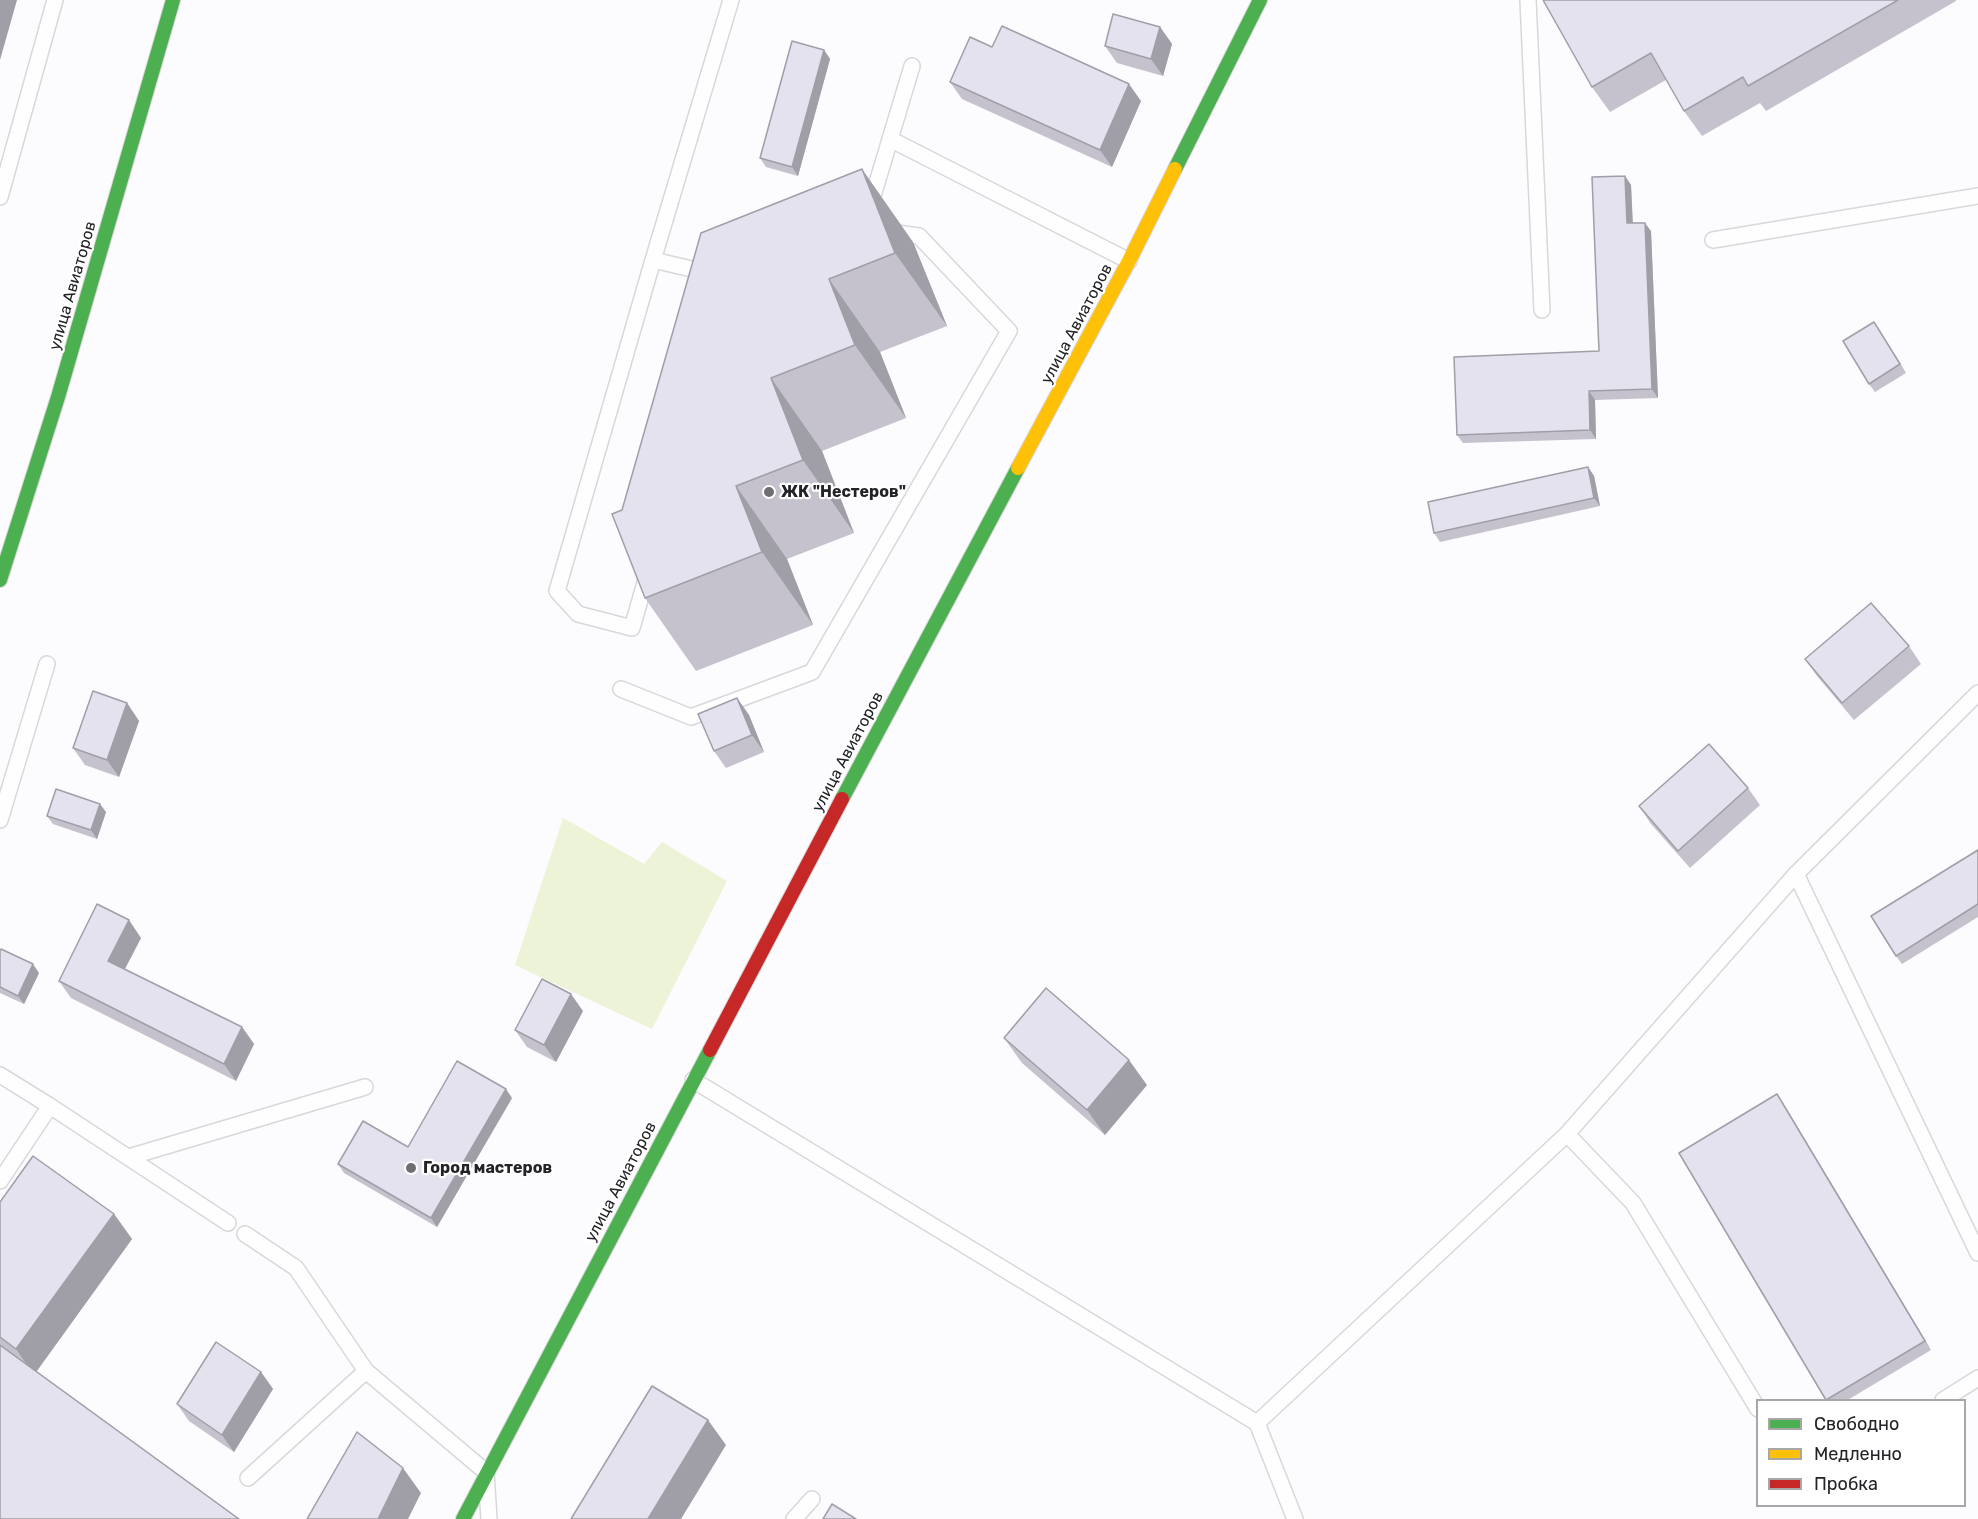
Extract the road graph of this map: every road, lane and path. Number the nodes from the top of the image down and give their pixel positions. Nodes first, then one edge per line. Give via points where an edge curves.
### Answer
1 (55, 0) edge
2 (173, 0) edge
3 (731, 0) edge
4 (1260, 0) edge
5 (1528, 0) edge
6 (912, 66) dead end
7 (890, 139) junction
8 (1978, 196) edge
9 (0, 197) edge
10 (1713, 240) dead end
11 (653, 260) junction
12 (1129, 261) junction
13 (725, 277) edge
14 (1542, 310) dead end
15 (652, 561) edge
16 (0, 580) edge
17 (46, 664) dead end
18 (621, 689) dead end
19 (1978, 693) edge
20 (0, 820) edge
21 (1796, 874) junction
22 (0, 1075) edge
23 (693, 1080) junction
24 (365, 1087) dead end
25 (50, 1106) junction
26 (1567, 1134) junction
27 (129, 1157) junction
28 (0, 1181) edge
29 (228, 1223) dead end
30 (245, 1234) dead end
31 (1978, 1253) edge
32 (366, 1371) junction
33 (1978, 1378) edge
34 (1946, 1399) edge
35 (1756, 1406) edge
36 (1257, 1423) junction
37 (486, 1472) junction
38 (248, 1478) dead end
39 (812, 1499) dead end
40 (463, 1519) edge
41 (489, 1519) edge
42 (794, 1519) edge
43 (1295, 1519) edge

1 - 9 lane
2 - 16 main road, улица Авиаторов via 58,397
3 - 11 lane
4 - 12 main road, улица Авиаторов
5 - 14 lane
6 - 7 lane
7 - 12 lane
7 - 18 lane via 870,224 919,236 1009,331 812,672 691,717
8 - 10 lane
11 - 13 lane
11 - 15 lane via 557,591 578,614 632,628
12 - 23 main road, улица Авиаторов
17 - 20 lane
19 - 21 lane
21 - 26 lane
21 - 31 lane
22 - 25 lane
23 - 36 lane
23 - 37 main road, улица Авиаторов
24 - 27 lane
25 - 27 lane
25 - 28 lane
26 - 35 lane via 1633,1203
26 - 36 lane
27 - 29 lane
30 - 32 lane via 296,1268
32 - 37 lane
32 - 38 lane
33 - 34 lane
36 - 43 lane
37 - 40 main road, улица Авиаторов
37 - 41 lane
39 - 42 lane

